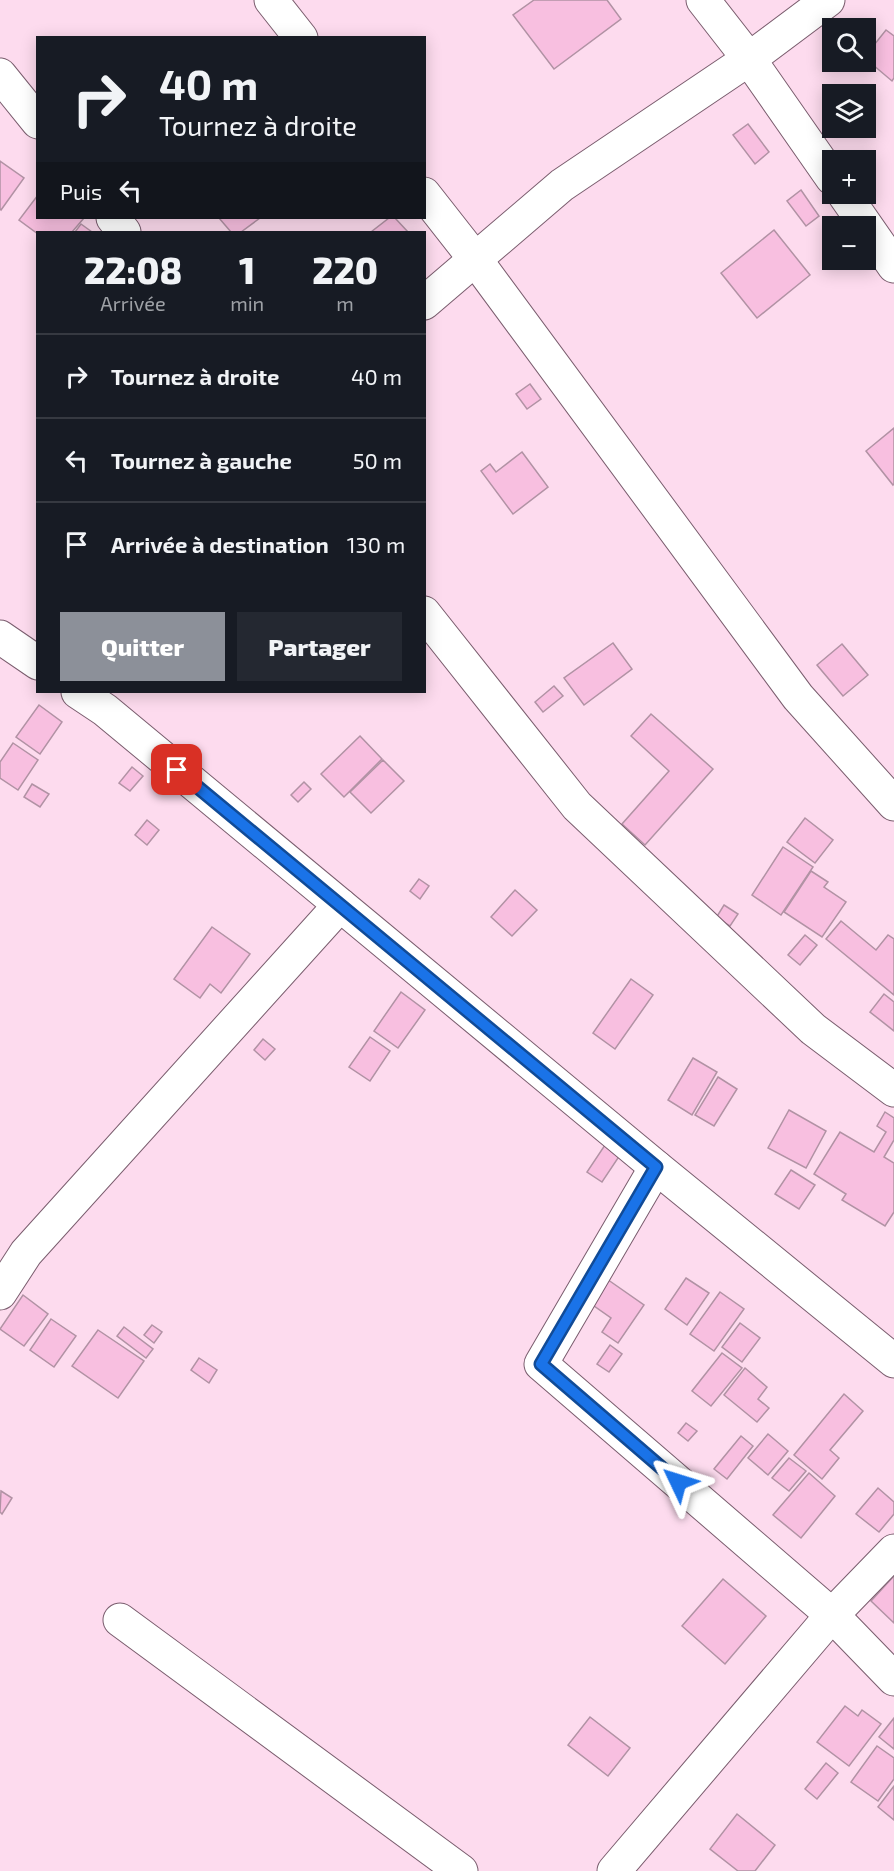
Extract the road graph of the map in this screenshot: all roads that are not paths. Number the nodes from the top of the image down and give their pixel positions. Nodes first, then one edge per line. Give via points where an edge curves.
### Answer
1 (271, 0) edge
2 (703, 0) edge
3 (828, 0) edge
4 (299, 36) edge
5 (749, 59) junction
6 (0, 75) edge
7 (36, 120) edge
8 (822, 164) edge
9 (426, 197) edge
10 (850, 204) edge
11 (113, 219) edge
12 (123, 231) edge
13 (475, 259) junction
14 (894, 266) edge
15 (426, 301) edge
16 (426, 616) edge
17 (0, 637) edge
18 (36, 662) edge
19 (80, 693) edge
20 (894, 804) edge
21 (340, 905) junction
22 (894, 1090) edge
23 (656, 1167) junction
24 (0, 1293) edge
25 (894, 1360) edge
26 (894, 1551) edge
27 (832, 1615) junction
28 (120, 1620) dead end
29 (894, 1679) edge
30 (461, 1871) edge
31 (614, 1871) edge

1 - 4 street
2 - 5 street
3 - 5 street
5 - 8 street
5 - 13 street via 562,185
6 - 7 street
9 - 13 street
10 - 14 street
11 - 12 street
13 - 15 street
13 - 20 street via 798,697
16 - 22 street via 577,806 813,1029
17 - 18 street
19 - 21 street
21 - 23 street
21 - 24 street via 26,1253
23 - 25 street
23 - 27 street via 541,1364
26 - 27 street
27 - 29 street
27 - 31 street
28 - 30 street

